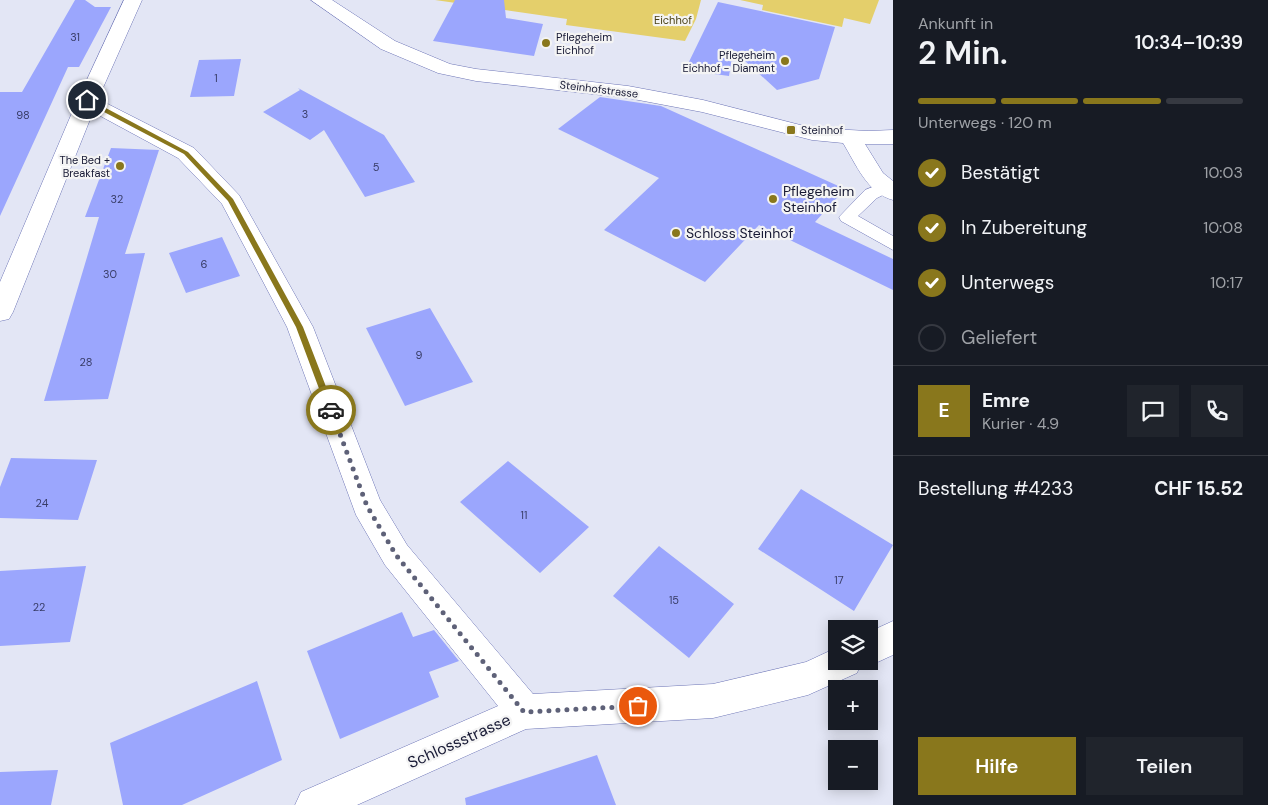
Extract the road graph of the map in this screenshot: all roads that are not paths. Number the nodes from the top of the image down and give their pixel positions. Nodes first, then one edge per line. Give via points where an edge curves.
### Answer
1 (134, 0) edge
2 (320, 0) edge
3 (87, 100) junction
4 (893, 137) edge
5 (851, 138) junction
6 (889, 190) edge
7 (893, 244) edge
8 (0, 312) edge
9 (893, 637) edge
10 (878, 645) edge
11 (828, 669) edge
12 (524, 712) junction
13 (314, 805) edge

1 - 3 street
2 - 5 street, Steinhofstrasse via 388,45 445,69 628,92 703,106 812,134
3 - 8 street
3 - 12 street via 186,153 231,200 300,327 367,506 396,555
4 - 5 street, Steinhofstrasse
5 - 6 street via 875,178
6 - 7 lane via 871,194 846,216
9 - 10 street
11 - 12 street, Schlossstrasse via 808,678 713,701
12 - 13 street, Schlossstrasse

